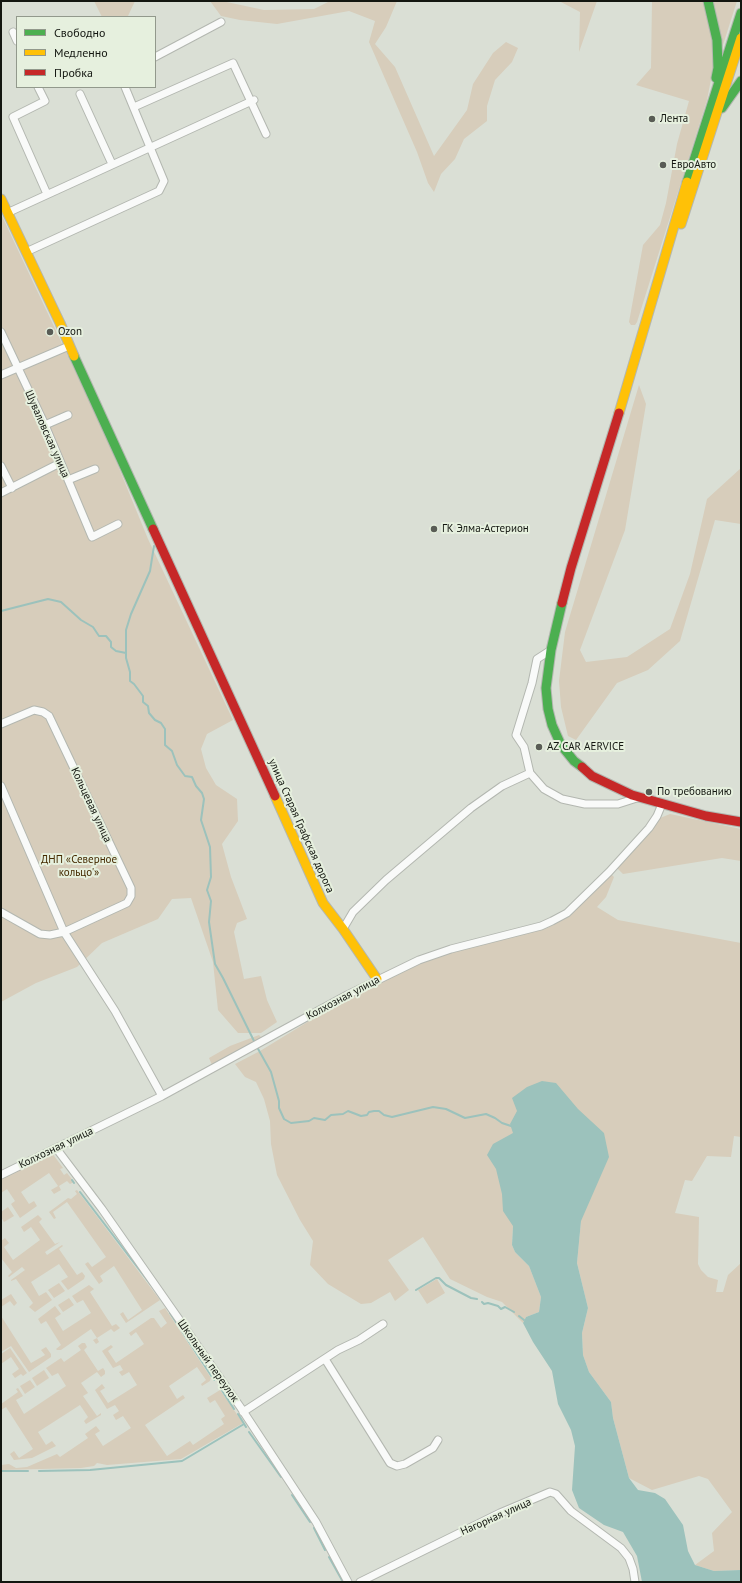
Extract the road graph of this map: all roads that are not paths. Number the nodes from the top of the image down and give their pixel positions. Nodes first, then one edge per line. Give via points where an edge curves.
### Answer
1 (708, 1) edge
2 (741, 13) edge
3 (221, 22) dead end
4 (13, 32) dead end
5 (741, 38) edge
6 (16, 39) edge
7 (156, 55) edge
8 (741, 81) edge
9 (38, 88) edge
10 (125, 88) edge
11 (80, 94) dead end
12 (252, 101) junction
13 (713, 102) junction
14 (134, 107) junction
15 (715, 118) junction
16 (266, 134) dead end
17 (150, 147) junction
18 (112, 164) junction
19 (47, 194) junction
20 (1, 200) edge
21 (7, 213) junction
22 (26, 252) junction
23 (644, 331) junction
24 (1, 332) edge
25 (69, 346) junction
26 (18, 369) junction
27 (1, 376) edge
28 (68, 415) dead end
29 (45, 425) junction
30 (60, 463) junction
31 (1, 466) edge
32 (95, 469) dead end
33 (68, 480) junction
34 (12, 488) junction
35 (1, 493) edge
36 (118, 524) dead end
37 (551, 650) junction
38 (1, 724) edge
39 (530, 773) junction
40 (1, 786) edge
41 (640, 797) junction
42 (662, 804) junction
43 (741, 822) edge
44 (1, 912) edge
45 (343, 929) junction
46 (64, 932) junction
47 (376, 979) junction
48 (162, 1096) junction
49 (56, 1148) junction
50 (1, 1175) edge
51 (383, 1324) dead end
52 (325, 1359) junction
53 (243, 1412) junction
54 (438, 1440) dead end
55 (348, 1582) edge
56 (360, 1582) edge
57 (635, 1582) edge

1 - 13 main road via 717,40 718,68
2 - 13 main road
3 - 7 street
4 - 6 street
5 - 15 main road
8 - 15 main road
9 - 19 street via 45,101 13,117
10 - 14 street
11 - 18 street
12 - 14 street via 233,63
12 - 16 street
12 - 17 street
13 - 23 main road
14 - 17 street
15 - 23 main road
17 - 18 street
17 - 22 street via 164,181 160,190
18 - 19 street
19 - 21 street
20 - 21 main road, улица Старая Графская дорога
21 - 22 main road, улица Старая Графская дорога
22 - 25 main road, улица Старая Графская дорога
23 - 37 main road via 571,568
24 - 26 street, Шуваловская улица
25 - 26 street
25 - 45 main road, улица Старая Графская дорога via 323,903
26 - 27 street
26 - 29 street, Шуваловская улица
28 - 29 street
29 - 30 street, Шуваловская улица
30 - 33 street, Шуваловская улица
30 - 34 street
31 - 34 street
32 - 33 street
33 - 36 street, Шуваловская улица via 92,536
34 - 35 street
37 - 39 street via 537,659 516,735 524,747
37 - 41 main road via 546,688 548,709 560,745 592,776
38 - 46 street, Кольцевая улица via 34,710 49,716 131,888 131,896 127,903
39 - 41 street via 544,789 562,799 585,804 618,804
39 - 45 street via 502,786 471,808 386,880 353,912
40 - 46 street
41 - 42 main road
42 - 43 main road
42 - 47 street, Колхозная улица via 649,828 567,913 535,928 451,949 419,960
44 - 46 street, Кольцевая улица via 40,934 50,936
45 - 47 main road, улица Старая Графская дорога
46 - 48 street via 115,1011
47 - 48 street, Колхозная улица
48 - 49 street, Колхозная улица
49 - 50 street, Колхозная улица
49 - 53 street, Школьный переулок via 107,1216
51 - 52 street
52 - 53 street
52 - 54 street via 390,1463 397,1466 405,1464 433,1448
53 - 55 street, Школьный переулок via 316,1522
56 - 57 street, Нагорная улица via 500,1513 550,1492 556,1494 571,1511 621,1548 629,1558

